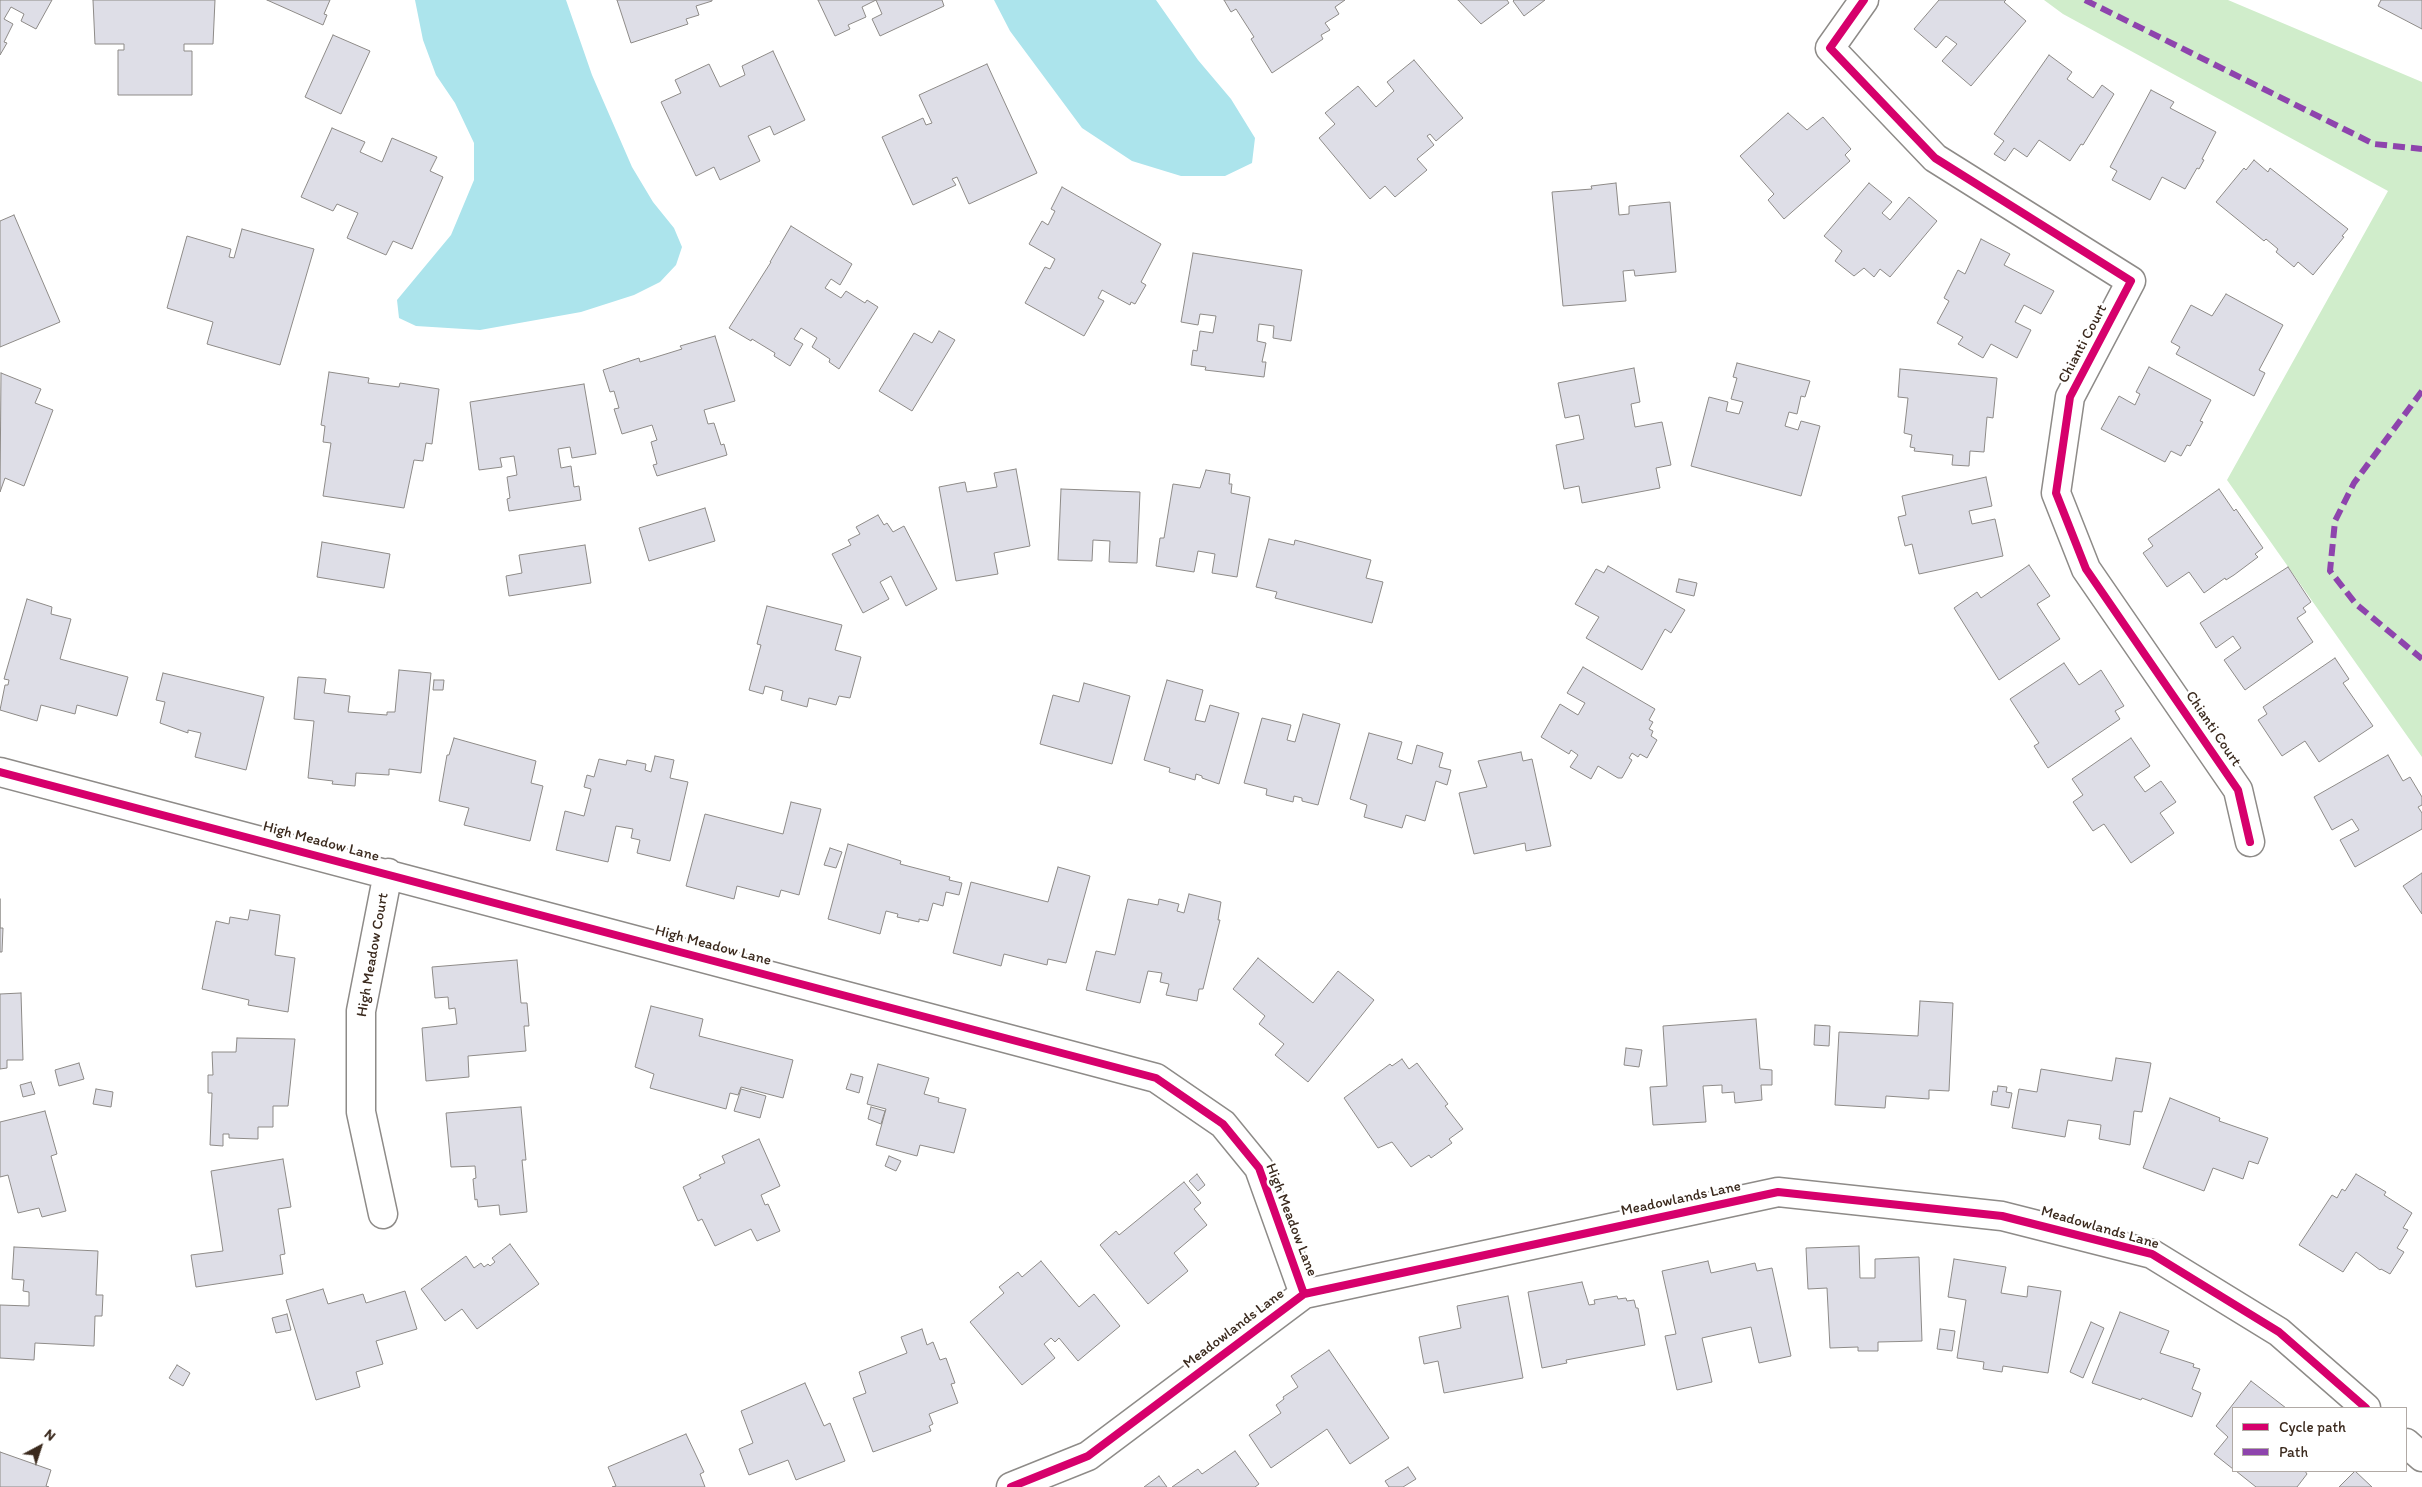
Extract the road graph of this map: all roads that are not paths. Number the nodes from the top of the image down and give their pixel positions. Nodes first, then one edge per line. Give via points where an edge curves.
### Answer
1 (1864, 0) edge
2 (0, 772) edge
3 (2250, 842) dead end
4 (388, 874) junction
5 (383, 1214) dead end
6 (1304, 1294) junction
7 (2365, 1407) edge
8 (2407, 1444) edge
9 (2422, 1457) edge
10 (1011, 1487) edge

1 - 3 street, Chianti Court via 1830,48 1934,158 2131,281 2070,397 2056,492 2086,569 2238,790
2 - 4 street, High Meadow Lane
4 - 5 street, High Meadow Court via 361,1011 361,1112
4 - 6 street, High Meadow Lane via 1156,1078 1223,1124 1259,1168
6 - 7 street, Meadowlands Lane via 1778,1192 1992,1215 2152,1254 2279,1332
6 - 10 street, Meadowlands Lane via 1088,1456
8 - 9 street

